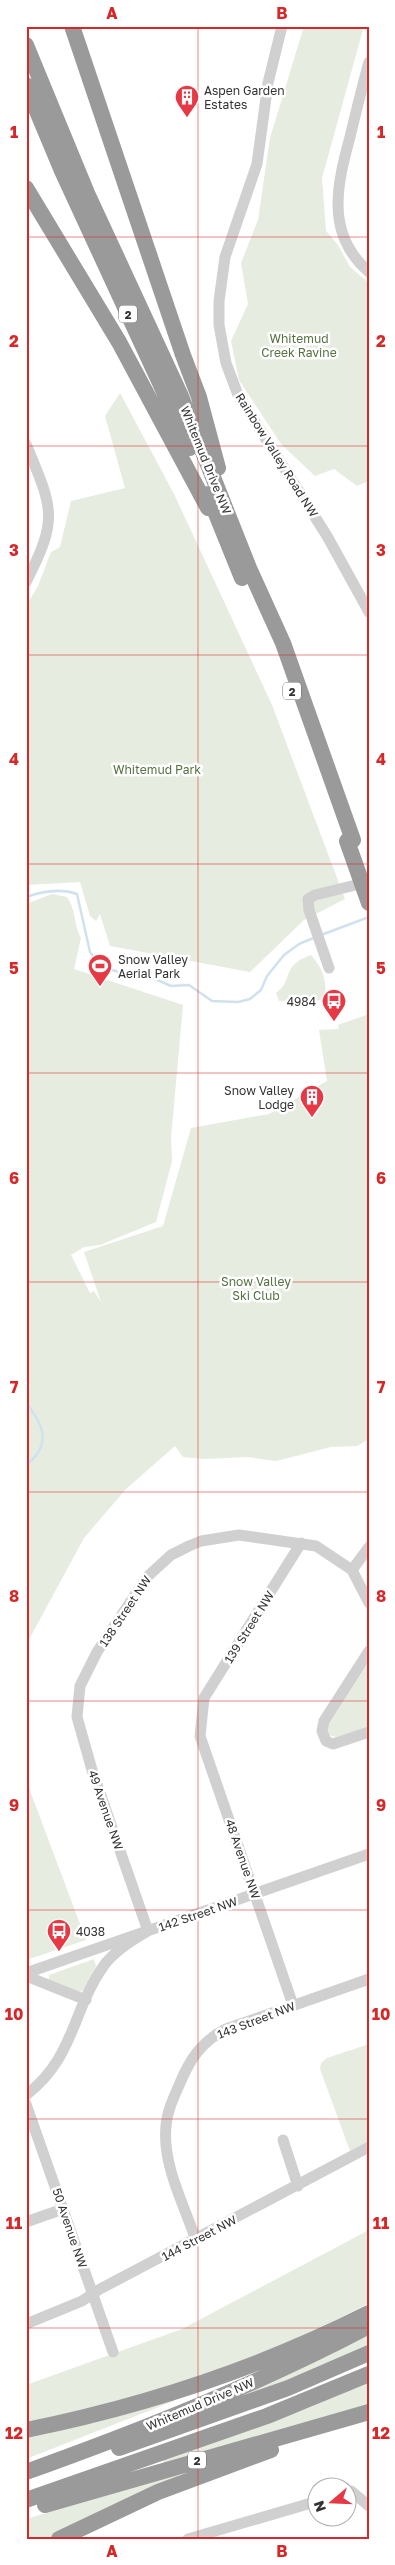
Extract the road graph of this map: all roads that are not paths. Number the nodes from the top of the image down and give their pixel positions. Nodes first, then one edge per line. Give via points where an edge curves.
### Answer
1 (72, 26) edge
2 (78, 26) edge
3 (282, 26) edge
4 (26, 45) edge
5 (369, 62) edge
6 (26, 85) edge
7 (94, 94) junction
8 (26, 188) edge
9 (369, 272) edge
10 (26, 444) edge
11 (234, 545) junction
12 (26, 582) edge
13 (369, 612) edge
14 (350, 841) junction
15 (369, 882) edge
16 (369, 903) edge
17 (330, 968) dead end
18 (301, 1544) junction
19 (369, 1547) edge
20 (352, 1570) junction
21 (369, 1603) edge
22 (369, 1651) edge
23 (80, 1686) joint
24 (201, 1712) joint
25 (369, 1732) edge
26 (369, 1854) edge
27 (255, 1894) junction
28 (148, 1932) junction
29 (26, 1975) edge
30 (369, 1979) edge
31 (86, 2000) junction
32 (293, 2005) junction
33 (26, 2095) edge
34 (26, 2104) edge
35 (283, 2140) dead end
36 (369, 2148) edge
37 (298, 2186) junction
38 (63, 2209) junction
39 (26, 2222) edge
40 (196, 2240) junction
41 (93, 2294) junction
42 (369, 2313) edge
43 (26, 2324) edge
44 (369, 2326) edge
45 (113, 2352) dead end
46 (369, 2353) edge
47 (369, 2374) edge
48 (369, 2413) edge
49 (26, 2430) edge
50 (68, 2457) junction
51 (26, 2472) edge
52 (358, 2498) edge
53 (26, 2500) edge
54 (308, 2504) edge
55 (369, 2506) edge
56 (26, 2511) edge
57 (59, 2539) edge
58 (188, 2539) edge

1 - 7 highway
2 - 7 highway
3 - 13 street, Rainbow Valley Road NW via 268,83 257,164 225,257 219,325 226,363 238,394 327,536
4 - 11 highway, Whitemud Drive NW / 2 via 87,193 174,379
5 - 9 street via 338,182 337,206 341,228 354,256
6 - 11 highway, Whitemud Drive NW / 2 via 62,172
7 - 11 highway via 199,397
8 - 11 highway via 119,342
10 - 12 street via 45,491 49,517 46,540
11 - 14 highway, Whitemud Drive NW / 2
14 - 15 highway, Whitemud Drive NW / 2
14 - 16 highway, Whitemud Drive NW / 2, bridge
15 - 17 street via 311,896 308,902
18 - 20 street, 138 Street NW via 316,1546
18 - 23 street, 138 Street NW via 239,1535 201,1541 170,1555 147,1577 97,1652
18 - 24 street, 139 Street NW via 204,1698
19 - 20 street
20 - 21 street
22 - 25 street via 322,1727 326,1741 333,1744
23 - 28 street, 49 Avenue NW via 76,1717
24 - 27 street, 48 Avenue NW via 200,1736
26 - 27 street, 142 Street NW
27 - 28 street, 142 Street NW
27 - 32 street, 48 Avenue NW
28 - 29 street, 142 Street NW
28 - 31 street via 112,1956
29 - 31 street, 142 Street NW
30 - 32 street, 143 Street NW
31 - 33 street via 59,2061
32 - 40 street, 143 Street NW via 226,2029 204,2044 184,2072 166,2127 168,2160
34 - 38 street, 50 Avenue NW
35 - 37 street
36 - 37 street, 144 Street NW
37 - 40 street, 144 Street NW
38 - 39 street
38 - 41 street, 50 Avenue NW
40 - 41 street, 144 Street NW
41 - 43 street, 144 Street NW
41 - 45 street, 50 Avenue NW
42 - 49 highway via 298,2347 169,2395
44 - 50 highway, Whitemud Drive NW via 254,2382
46 - 50 highway via 288,2388 95,2457
47 - 53 highway via 267,2416
48 - 56 highway, 2
48 - 57 highway via 166,2489
50 - 51 highway, Whitemud Drive NW
52 - 55 street
54 - 58 street

